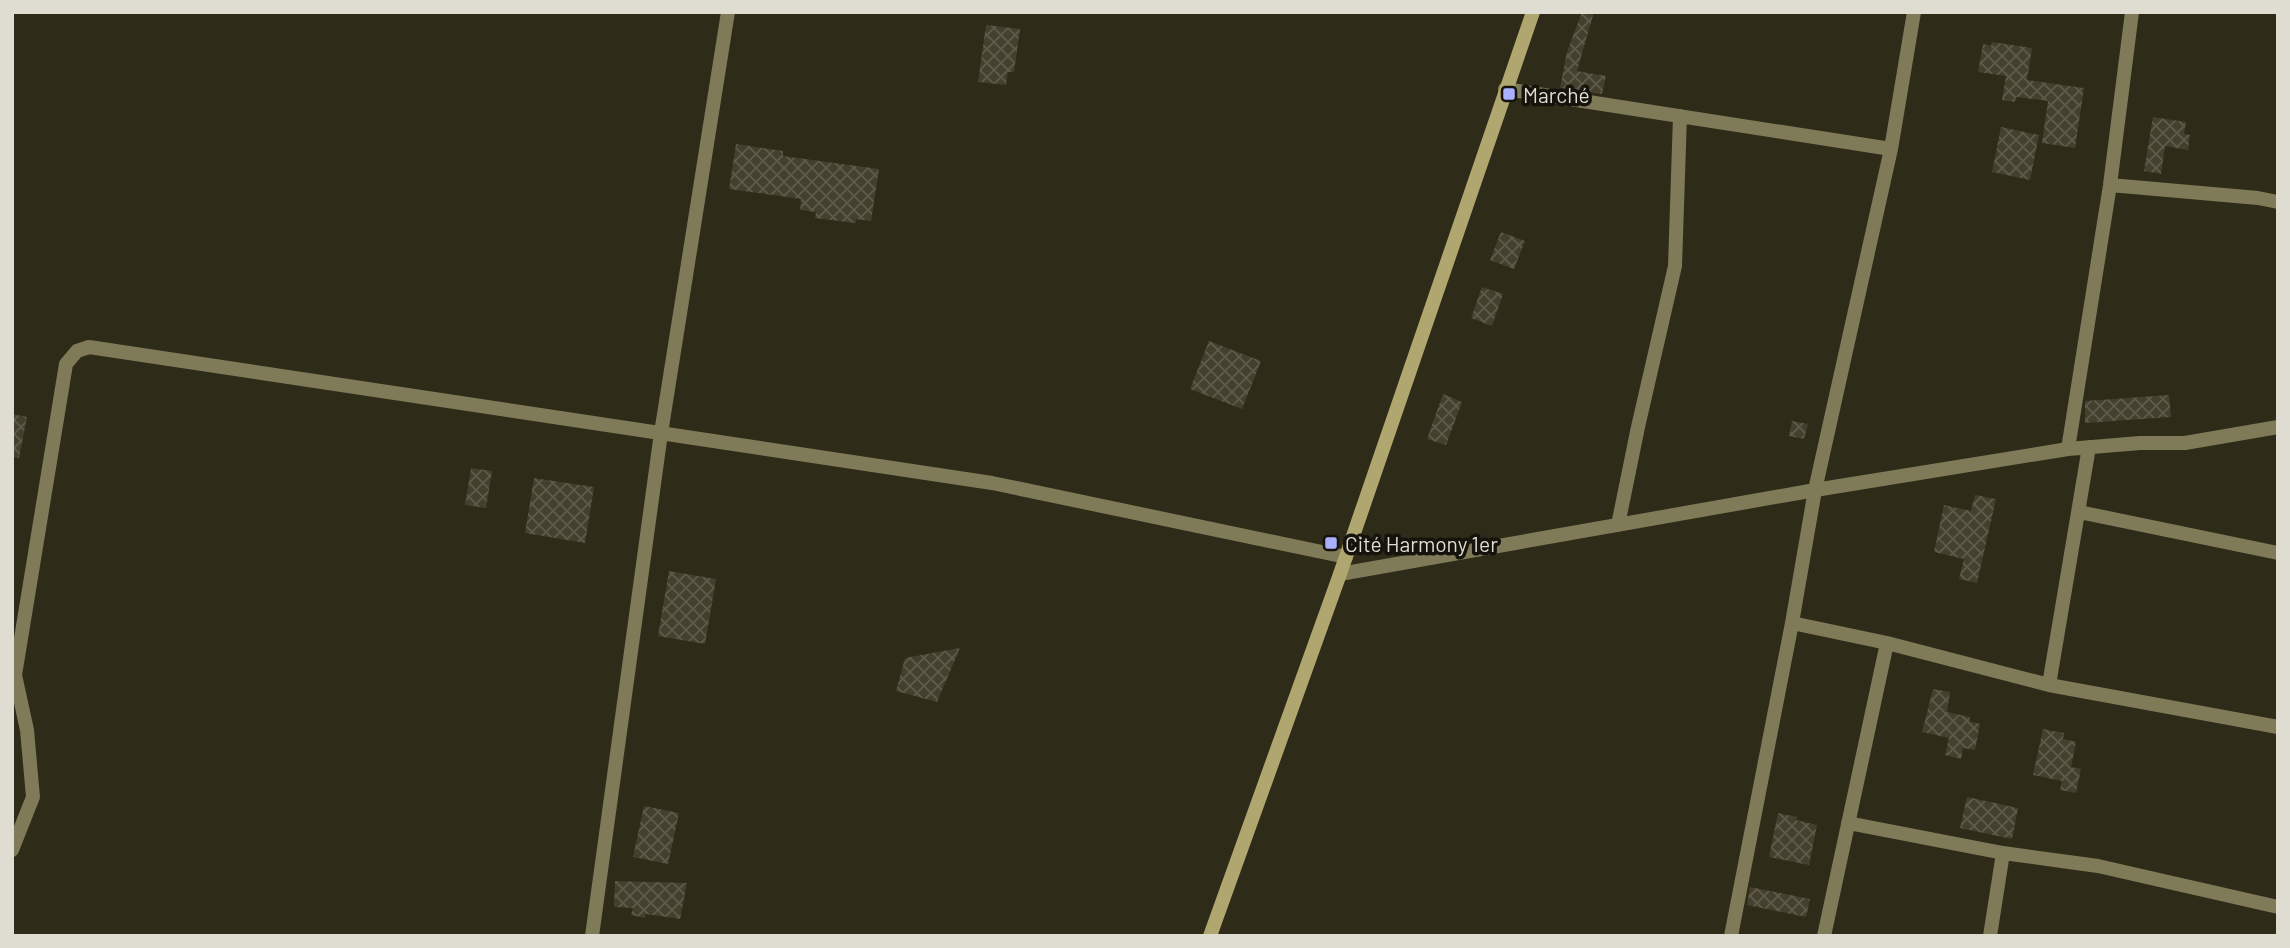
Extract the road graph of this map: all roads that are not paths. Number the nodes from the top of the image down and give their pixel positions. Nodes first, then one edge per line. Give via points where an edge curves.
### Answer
1 (728, 12) edge
2 (1533, 12) edge
3 (1914, 12) edge
4 (2132, 12) edge
5 (1505, 89) junction
6 (1680, 116) junction
7 (1891, 149) junction
8 (2110, 185) junction
9 (2278, 202) edge
10 (2278, 427) edge
11 (661, 433) junction
12 (2089, 447) junction
13 (2068, 449) junction
14 (1815, 490) junction
15 (2079, 512) junction
16 (1618, 525) junction
17 (2278, 553) edge
18 (1346, 557) junction
19 (1340, 574) junction
20 (1792, 623) junction
21 (1887, 643) junction
22 (2049, 685) junction
23 (2278, 727) edge
24 (1848, 824) junction
25 (12, 850) edge
26 (2003, 853) junction
27 (2278, 907) edge
28 (592, 936) edge
29 (1210, 936) edge
30 (1731, 936) edge
31 (1824, 936) edge
32 (1990, 936) edge

1 - 11 street
2 - 5 street
3 - 7 street
4 - 8 street
5 - 6 street
5 - 18 street
6 - 7 street
6 - 16 street via 1675,266
7 - 14 street
8 - 9 street
8 - 13 street
10 - 12 street via 2185,443
11 - 18 street via 992,483
11 - 25 street via 89,347 76,351 65,364 15,675 27,730 33,797
11 - 28 street
12 - 13 street
12 - 15 street
13 - 14 street
14 - 16 street
14 - 20 street
15 - 17 street
15 - 22 street
16 - 19 street
18 - 19 street
19 - 29 street
20 - 21 street
20 - 30 street
21 - 22 street
21 - 24 street
22 - 23 street
24 - 26 street
24 - 31 street
26 - 27 street via 2098,866
26 - 32 street

